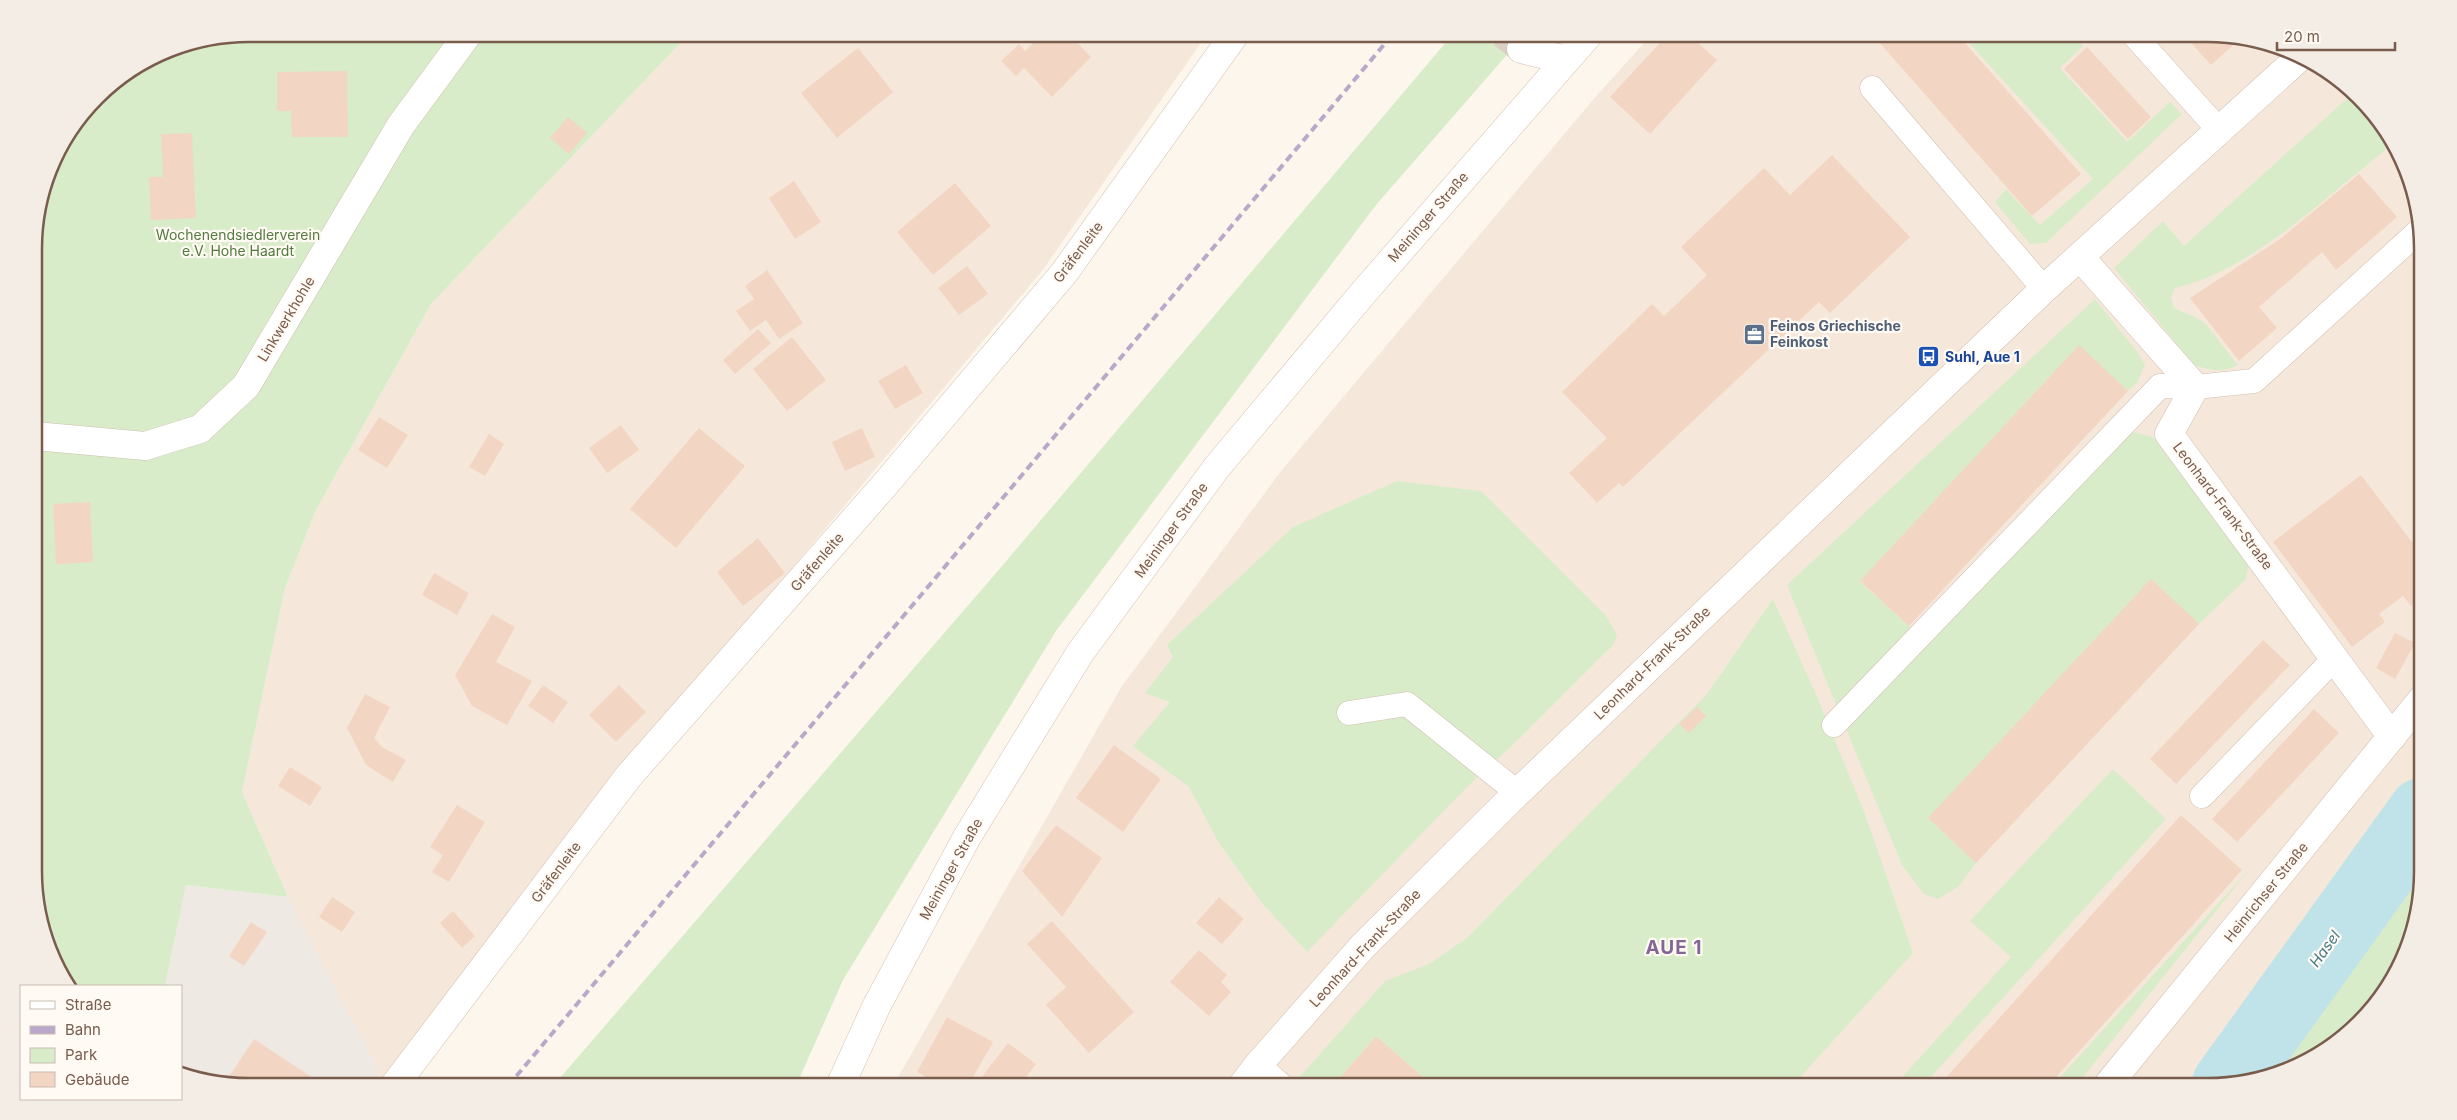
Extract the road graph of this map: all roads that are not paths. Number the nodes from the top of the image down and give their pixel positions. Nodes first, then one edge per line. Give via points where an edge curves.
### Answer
1 (462, 42) edge
2 (1229, 42) edge
3 (1582, 42) edge
4 (2140, 42) edge
5 (1521, 49) tunnel mouth
6 (1566, 60) junction
7 (2295, 62) edge
8 (1872, 88) dead end
9 (2218, 130) junction
10 (2414, 236) edge
11 (2080, 257) junction
12 (2044, 290) junction
13 (2195, 387) junction
14 (42, 437) edge
15 (2334, 659) junction
16 (2414, 709) edge
17 (1349, 713) dead end
18 (1834, 725) dead end
19 (2392, 737) junction
20 (1518, 792) junction
21 (2202, 796) dead end
22 (1250, 1076) edge
23 (400, 1078) edge
24 (844, 1078) edge
25 (2114, 1078) edge

1 - 14 street, Linkwerkhohle via 400,125 246,386 200,429 145,446
2 - 23 street, Gräfenleite via 1064,273 887,482 628,777
3 - 6 street, Meininger Straße
4 - 9 lane
5 - 6 street
6 - 24 street, Meininger Straße via 1217,467 1080,653 968,837 876,1006
7 - 9 street, Leonhard-Frank-Straße
8 - 12 lane
9 - 11 street, Leonhard-Frank-Straße
10 - 13 lane via 2254,381
11 - 12 street, Leonhard-Frank-Straße
11 - 13 street
12 - 20 street, Leonhard-Frank-Straße
13 - 15 street, Leonhard-Frank-Straße via 2169,434
13 - 18 lane via 2160,386
15 - 19 street, Leonhard-Frank-Straße
15 - 21 lane
16 - 19 street, Heinrichser Straße
17 - 20 lane via 1407,704
19 - 25 street, Heinrichser Straße
20 - 22 street, Leonhard-Frank-Straße via 1363,946

